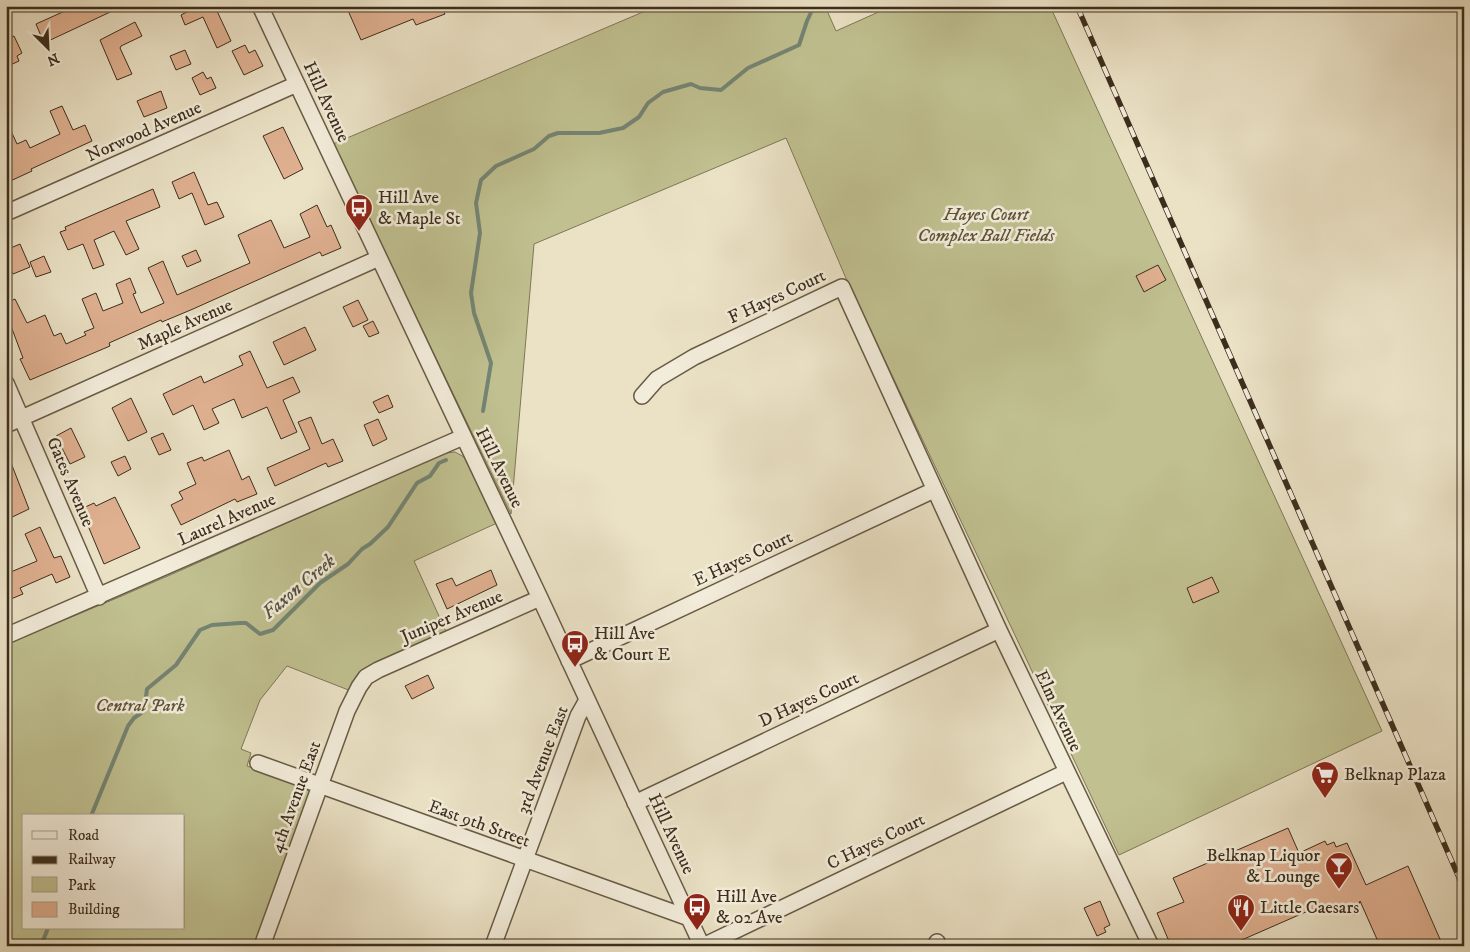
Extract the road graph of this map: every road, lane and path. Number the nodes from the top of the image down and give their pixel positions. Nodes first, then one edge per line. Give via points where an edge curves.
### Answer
1 (260, 6) edge
2 (297, 84) junction
3 (6, 213) edge
4 (379, 258) junction
5 (6, 383) edge
6 (642, 396) dead end
7 (22, 418) junction
8 (6, 425) edge
9 (463, 437) junction
10 (934, 490) junction
11 (99, 597) junction
12 (540, 598) junction
13 (999, 630) junction
14 (6, 636) edge
15 (568, 661) junction
16 (378, 670) joint
17 (587, 700) junction
18 (258, 763) dead end
19 (1066, 772) junction
20 (320, 786) junction
21 (635, 803) junction
22 (526, 860) junction
23 (689, 918) junction
24 (1145, 944) edge
25 (262, 946) edge
26 (493, 946) edge
27 (702, 946) edge

1 - 2 street, Hill Avenue
2 - 3 street, Norwood Avenue
2 - 4 street, Hill Avenue
4 - 7 street, Maple Avenue
4 - 9 street, Hill Avenue
5 - 7 street, Gates Avenue
6 - 10 street, F Hayes Court via 657,379 687,361 842,287
7 - 8 street, Maple Avenue
7 - 11 street, Gates Avenue
9 - 11 street, Laurel Avenue
9 - 12 street, Hill Avenue
10 - 13 street, Elm Avenue
10 - 15 street, E Hayes Court
11 - 14 street, Laurel Avenue
12 - 15 street, Hill Avenue
12 - 16 street, Juniper Avenue
13 - 19 street, Elm Avenue
13 - 21 street, D Hayes Court
15 - 17 street, Hill Avenue
16 - 20 street, 4th Avenue East via 366,677 347,711
17 - 21 street, Hill Avenue
17 - 22 street, 3rd Avenue East
18 - 20 street, East 9th Street
19 - 24 street, Elm Avenue
19 - 27 street, C Hayes Court
20 - 22 street, East 9th Street
20 - 25 street, 4th Avenue East
21 - 23 street, Hill Avenue
22 - 23 street, East 9th Street
22 - 26 street, 3rd Avenue East
23 - 27 street, Hill Avenue

